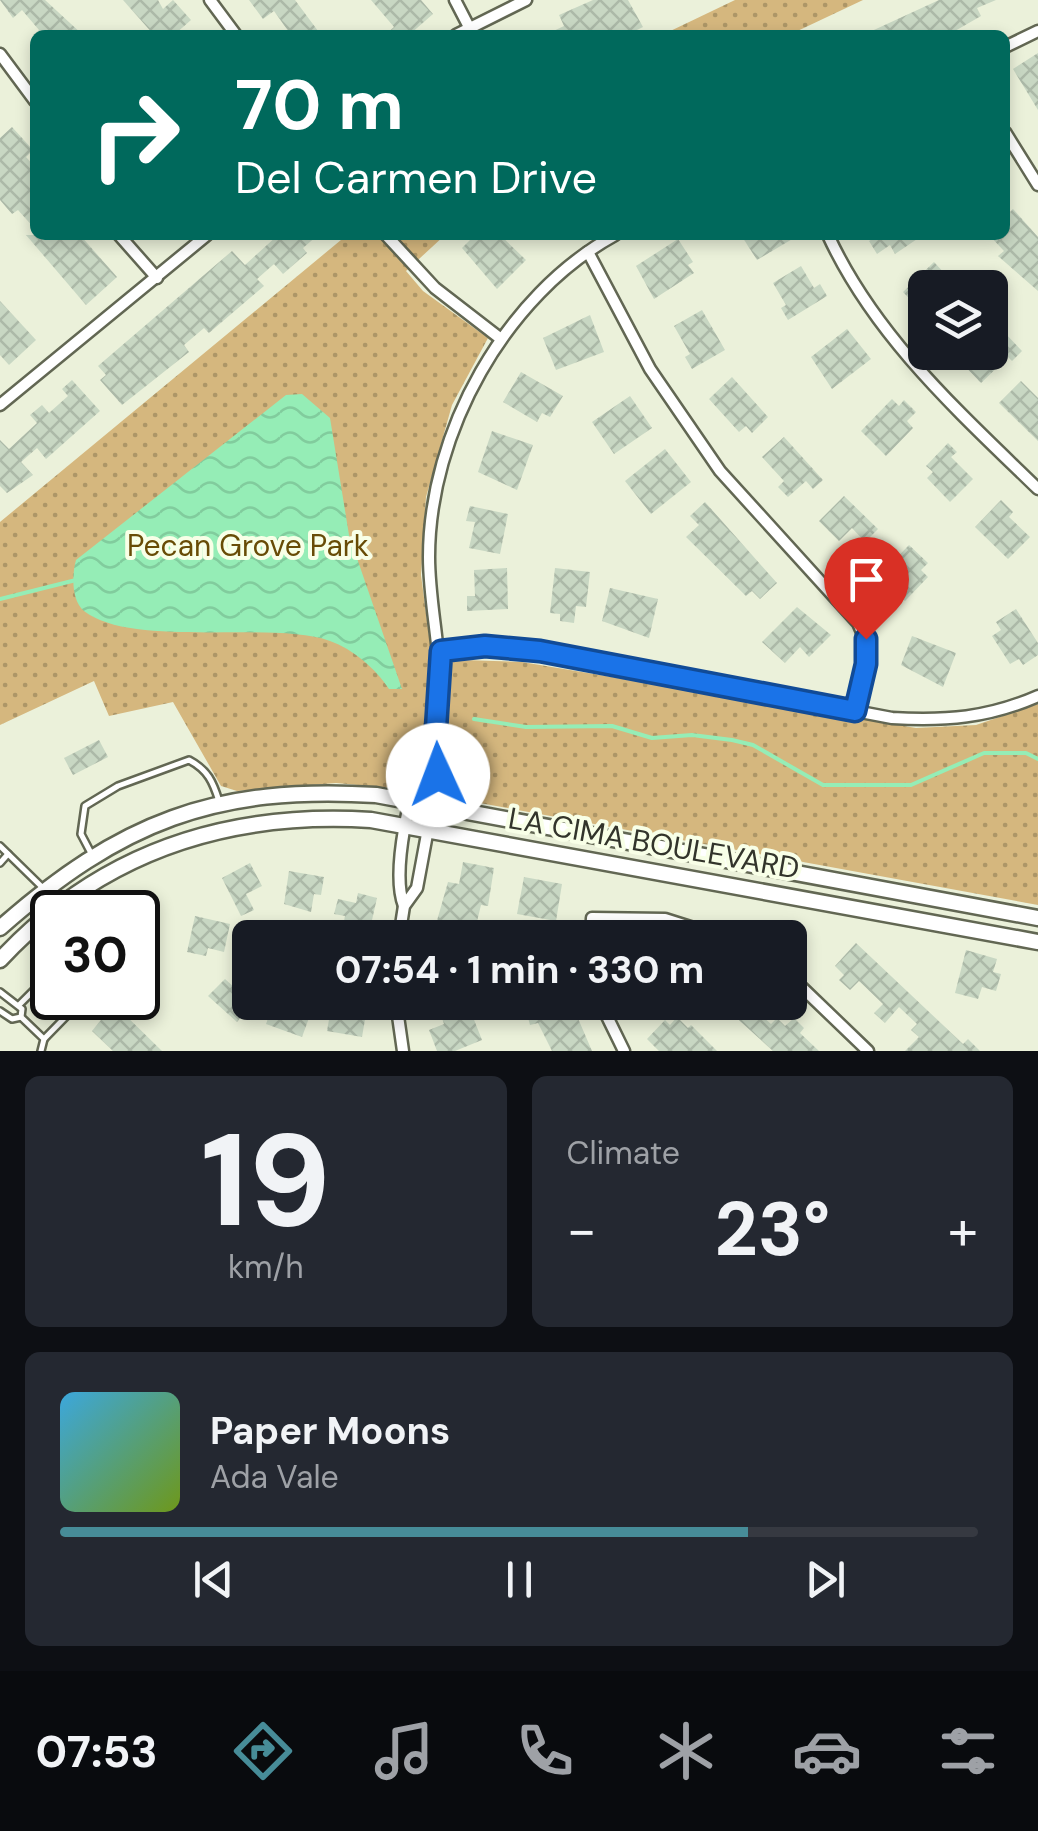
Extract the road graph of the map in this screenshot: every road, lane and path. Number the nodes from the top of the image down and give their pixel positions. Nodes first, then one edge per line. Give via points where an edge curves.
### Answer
1 (210, 0) edge
2 (454, 0) edge
3 (526, 0) edge
4 (468, 27) junction
5 (232, 30) edge
6 (464, 30) edge
7 (1038, 31) edge
8 (1010, 44) edge
9 (0, 54) edge
10 (30, 94) edge
11 (1010, 140) edge
12 (1038, 185) edge
13 (123, 240) edge
14 (201, 240) edge
15 (391, 240) edge
16 (607, 240) edge
17 (831, 240) edge
18 (588, 252) junction
19 (157, 278) junction
20 (501, 340) junction
21 (0, 405) edge
22 (1038, 489) edge
23 (441, 651) junction
24 (1038, 696) edge
25 (855, 711) junction
26 (436, 728) junction
27 (219, 802) junction
28 (412, 802) junction
29 (432, 806) junction
30 (407, 826) junction
31 (228, 828) junction
32 (428, 830) junction
33 (0, 846) edge
34 (8, 854) junction
35 (92, 854) junction
36 (0, 862) edge
37 (111, 872) junction
38 (44, 888) junction
39 (404, 906) junction
40 (1038, 918) edge
41 (402, 920) edge
42 (592, 920) edge
43 (671, 920) edge
44 (0, 928) edge
45 (1038, 942) edge
46 (0, 960) edge
47 (0, 992) edge
48 (807, 992) edge
49 (30, 994) edge
50 (18, 1006) junction
51 (0, 1011) edge
52 (21, 1017) junction
53 (63, 1020) edge
54 (399, 1020) edge
55 (609, 1020) edge
56 (44, 1039) junction
57 (41, 1051) edge
58 (403, 1051) edge
59 (624, 1051) edge
60 (868, 1051) edge

1 - 5 street
2 - 4 street
3 - 4 street
4 - 6 street
7 - 8 street
9 - 10 street
11 - 12 street
13 - 19 street
14 - 19 street
15 - 20 street via 434,288
16 - 18 street
17 - 22 street via 910,362
18 - 20 street
18 - 25 street via 650,370 709,456 858,622 866,664
19 - 21 street
20 - 23 street via 470,390 436,492 429,556
23 - 25 street via 540,651
23 - 26 street
24 - 25 street via 984,716 942,721
26 - 28 street via 424,747
26 - 29 street via 443,744
27 - 28 street, LA CIMA BOULEVARD via 326,792
27 - 31 street
27 - 35 street, LA CIMA BOULEVARD
27 - 35 lane via 212,778 189,760 132,780 91,799 81,813 81,834
28 - 29 street, LA CIMA BOULEVARD
28 - 30 street
29 - 32 street
29 - 40 street, LA CIMA BOULEVARD
30 - 31 street, LA CIMA BOULEVARD via 318,817
30 - 32 street, LA CIMA BOULEVARD
30 - 39 street via 400,860
31 - 37 street, LA CIMA BOULEVARD via 191,836
32 - 39 street via 417,888
32 - 45 street, LA CIMA BOULEVARD
33 - 34 lane
34 - 36 lane
34 - 38 lane
35 - 37 street
35 - 38 street, LA CIMA BOULEVARD
37 - 46 street, LA CIMA BOULEVARD via 61,904
38 - 44 street, LA CIMA BOULEVARD
39 - 41 street
42 - 43 street
47 - 50 lane
48 - 60 street
49 - 50 lane
50 - 52 lane
51 - 52 lane via 12,1020
52 - 56 lane
53 - 56 lane
54 - 58 street
55 - 59 street
56 - 57 lane

